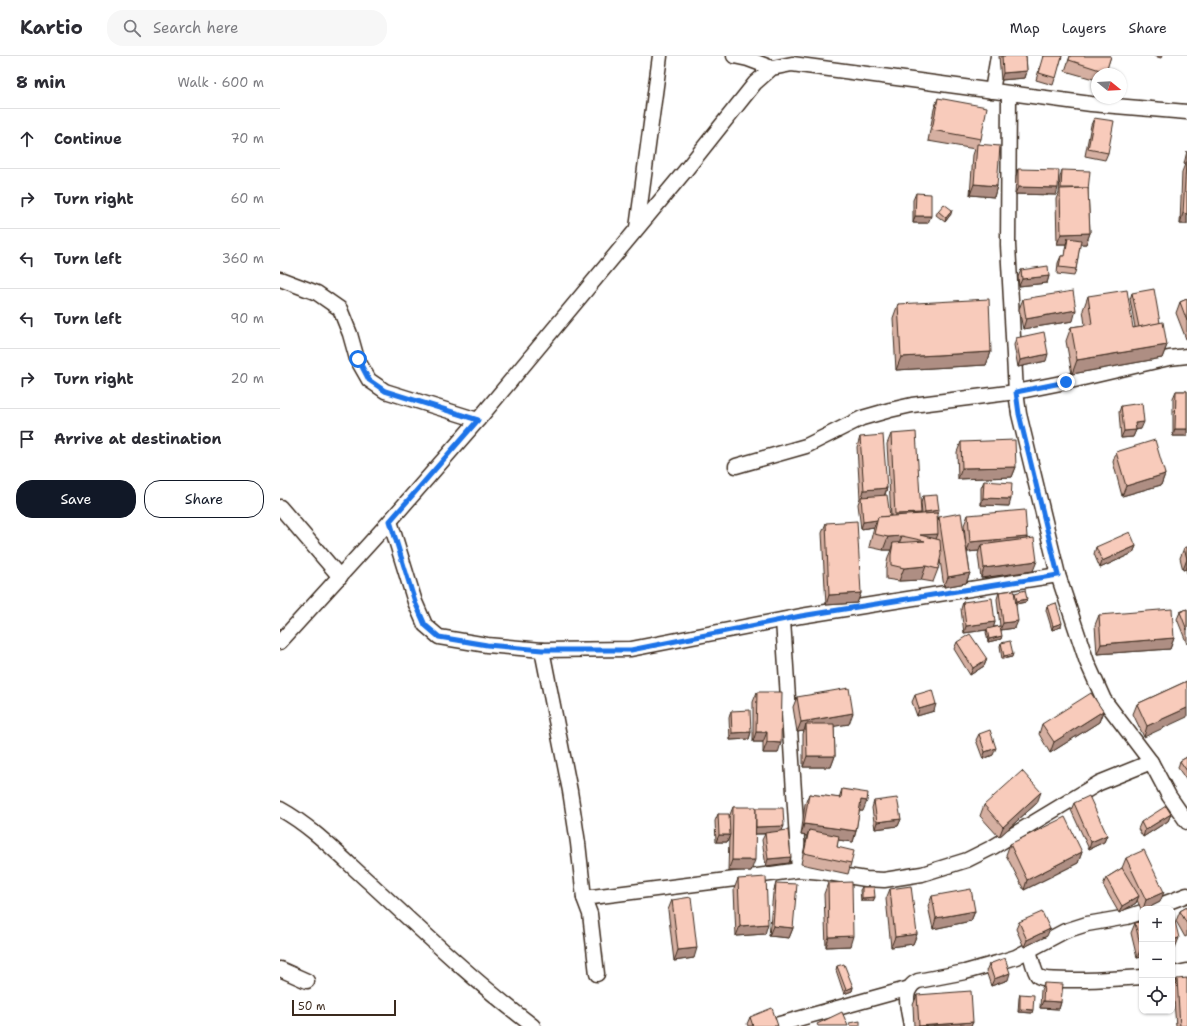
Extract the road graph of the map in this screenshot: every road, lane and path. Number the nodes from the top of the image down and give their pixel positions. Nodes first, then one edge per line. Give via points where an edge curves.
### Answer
1 (660, 56) edge
2 (734, 56) edge
3 (998, 56) edge
4 (772, 68) junction
5 (992, 91) junction
6 (1009, 94) junction
7 (1187, 112) edge
8 (637, 228) junction
9 (280, 279) edge
10 (1187, 356) edge
11 (1016, 392) junction
12 (478, 420) junction
13 (736, 466) dead end
14 (280, 508) edge
15 (390, 521) junction
16 (1058, 575) junction
17 (340, 577) junction
18 (783, 620) junction
19 (280, 642) edge
20 (542, 650) junction
21 (1151, 762) junction
22 (280, 809) edge
23 (1187, 822) edge
24 (799, 870) junction
25 (1187, 895) edge
26 (584, 898) junction
27 (1158, 906) edge
28 (1139, 913) edge
29 (1029, 950) junction
30 (280, 969) edge
31 (1187, 971) edge
32 (1175, 973) edge
33 (597, 974) dead end
34 (1139, 977) edge
35 (307, 981) dead end
36 (910, 988) junction
37 (776, 1025) edge
38 (533, 1026) edge
39 (911, 1026) edge

1 - 8 street
2 - 4 street
3 - 5 street
4 - 5 street via 792,64
4 - 8 street via 755,83
5 - 6 street
6 - 7 street
6 - 11 street via 1008,245
8 - 12 street
9 - 12 street via 317,293 340,309 358,359 369,380 385,391
10 - 11 street
11 - 13 street via 890,410 862,418 806,446
11 - 16 street
12 - 15 street
14 - 17 street
15 - 17 street
15 - 20 street via 415,602 425,625 439,637
16 - 18 street
16 - 21 street via 1098,688
17 - 19 street
18 - 20 street via 631,650
18 - 24 street
20 - 26 street via 570,791
21 - 23 street via 1169,796
21 - 24 street via 1098,783 993,848 967,860 922,874 884,880
22 - 38 street via 323,841 464,969
24 - 26 street
25 - 27 street
26 - 33 street via 590,914
28 - 29 street via 1065,931
29 - 34 street via 1040,978 1070,980
29 - 36 street via 984,967 918,981
30 - 35 street
31 - 32 street
36 - 37 street
36 - 39 street via 907,995

